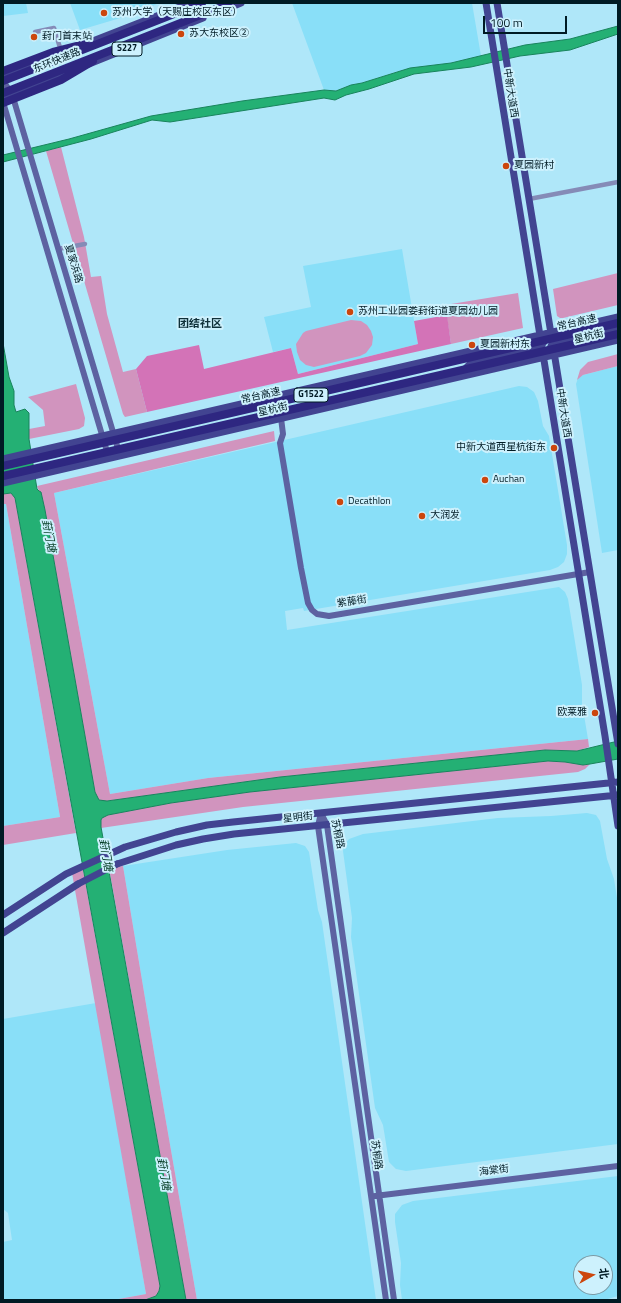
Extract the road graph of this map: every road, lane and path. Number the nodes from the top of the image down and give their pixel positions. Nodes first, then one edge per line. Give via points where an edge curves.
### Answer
1 (190, 3) edge
2 (202, 3) edge
3 (230, 3) edge
4 (241, 3) edge
5 (486, 3) edge
6 (497, 3) edge
7 (35, 32) dead end
8 (112, 38) junction
9 (115, 48) junction
10 (62, 53) junction
11 (3, 71) edge
12 (508, 71) junction
13 (497, 73) junction
14 (3, 76) edge
15 (3, 81) edge
16 (3, 93) edge
17 (12, 94) junction
18 (3, 98) edge
19 (3, 102) edge
20 (618, 182) edge
21 (529, 199) junction
22 (85, 244) dead end
23 (58, 249) junction
24 (76, 309) junction
25 (66, 312) junction
26 (618, 316) edge
27 (618, 323) edge
28 (618, 328) edge
29 (551, 332) junction
30 (618, 334) edge
31 (540, 335) junction
32 (618, 340) edge
33 (553, 343) junction
34 (542, 346) junction
35 (555, 355) junction
36 (543, 358) junction
37 (456, 378) junction
38 (280, 418) junction
39 (114, 434) junction
40 (102, 437) junction
41 (120, 456) junction
42 (109, 458) junction
43 (3, 459) edge
44 (3, 466) edge
45 (3, 476) edge
46 (3, 483) edge
47 (590, 572) junction
48 (578, 574) junction
49 (618, 744) edge
50 (615, 782) edge
51 (616, 795) edge
52 (321, 813) junction
53 (327, 825) junction
54 (318, 826) junction
55 (618, 826) edge
56 (3, 915) edge
57 (3, 933) edge
58 (618, 1166) edge
59 (379, 1195) junction
60 (372, 1196) junction
61 (386, 1300) edge
62 (394, 1300) edge

1 - 10 main road, S227
2 - 8 highway, 东环快速路, bridge
3 - 9 highway, 东环快速路, bridge
4 - 17 main road, S227
5 - 13 main road, 中新大道西
6 - 12 main road, 中新大道西
7 - 10 street via 54,28
8 - 11 highway, bridge via 53,52
8 - 15 highway, 东环快速路, bridge
9 - 16 highway, 东环快速路, bridge
9 - 19 highway, bridge via 61,80
10 - 14 main road, S227
12 - 13 main road
12 - 21 main road, 中新大道西
13 - 31 main road, 中新大道西
15 - 17 main road, 夏家浜路
17 - 18 main road, S227
17 - 23 main road, 夏家浜路
19 - 25 main road, 夏家浜路
20 - 21 street
21 - 29 main road, 中新大道西
22 - 23 street
23 - 24 main road, 夏家浜路
24 - 25 main road
24 - 39 main road, 夏家浜路
25 - 40 main road, 夏家浜路
26 - 29 main road, 星杭街
27 - 44 highway, 常台高速 / G1522, bridge
28 - 33 main road
29 - 31 main road, 星杭街
29 - 33 main road, 中新大道西
29 - 34 main road
30 - 45 highway, 常台高速 / G1522, bridge
31 - 34 main road, 中新大道西
31 - 39 main road, 星杭街
32 - 35 main road, 星杭街
33 - 35 main road, 中新大道西
33 - 36 main road
34 - 36 main road, 中新大道西
34 - 37 main road via 472,362
35 - 36 main road, 星杭街
35 - 47 main road, 中新大道西
36 - 37 main road, 星杭街
36 - 48 main road, 中新大道西
37 - 38 main road, 星杭街
38 - 41 main road, 星杭街
38 - 48 main road, 紫藤街 via 283,434 280,443 301,568 308,603 317,614 329,616
39 - 40 main road, 星杭街
39 - 41 main road, 夏家浜路
40 - 42 main road, 夏家浜路
40 - 43 main road, 星杭街
41 - 42 main road, 星杭街
42 - 46 main road, 星杭街
47 - 48 main road, 紫藤街
47 - 49 main road, 中新大道西
48 - 50 main road, 中新大道西 via 609,764
50 - 51 main road, 中新大道西
50 - 52 main road, 星明街
51 - 53 main road, 星明街
51 - 55 main road, 中新大道西
52 - 53 main road, 苏桐路
52 - 54 main road, 苏桐路
52 - 56 main road, 星明街 via 207,826 125,847 66,874
53 - 54 main road, 星明街
53 - 59 main road, 苏桐路
54 - 57 main road, 星明街, bridge via 203,839 117,864 78,884
54 - 60 main road, 苏桐路
58 - 59 main road, 海棠街
59 - 60 main road, 海棠街
59 - 62 main road, 苏桐路
60 - 61 main road, 苏桐路

